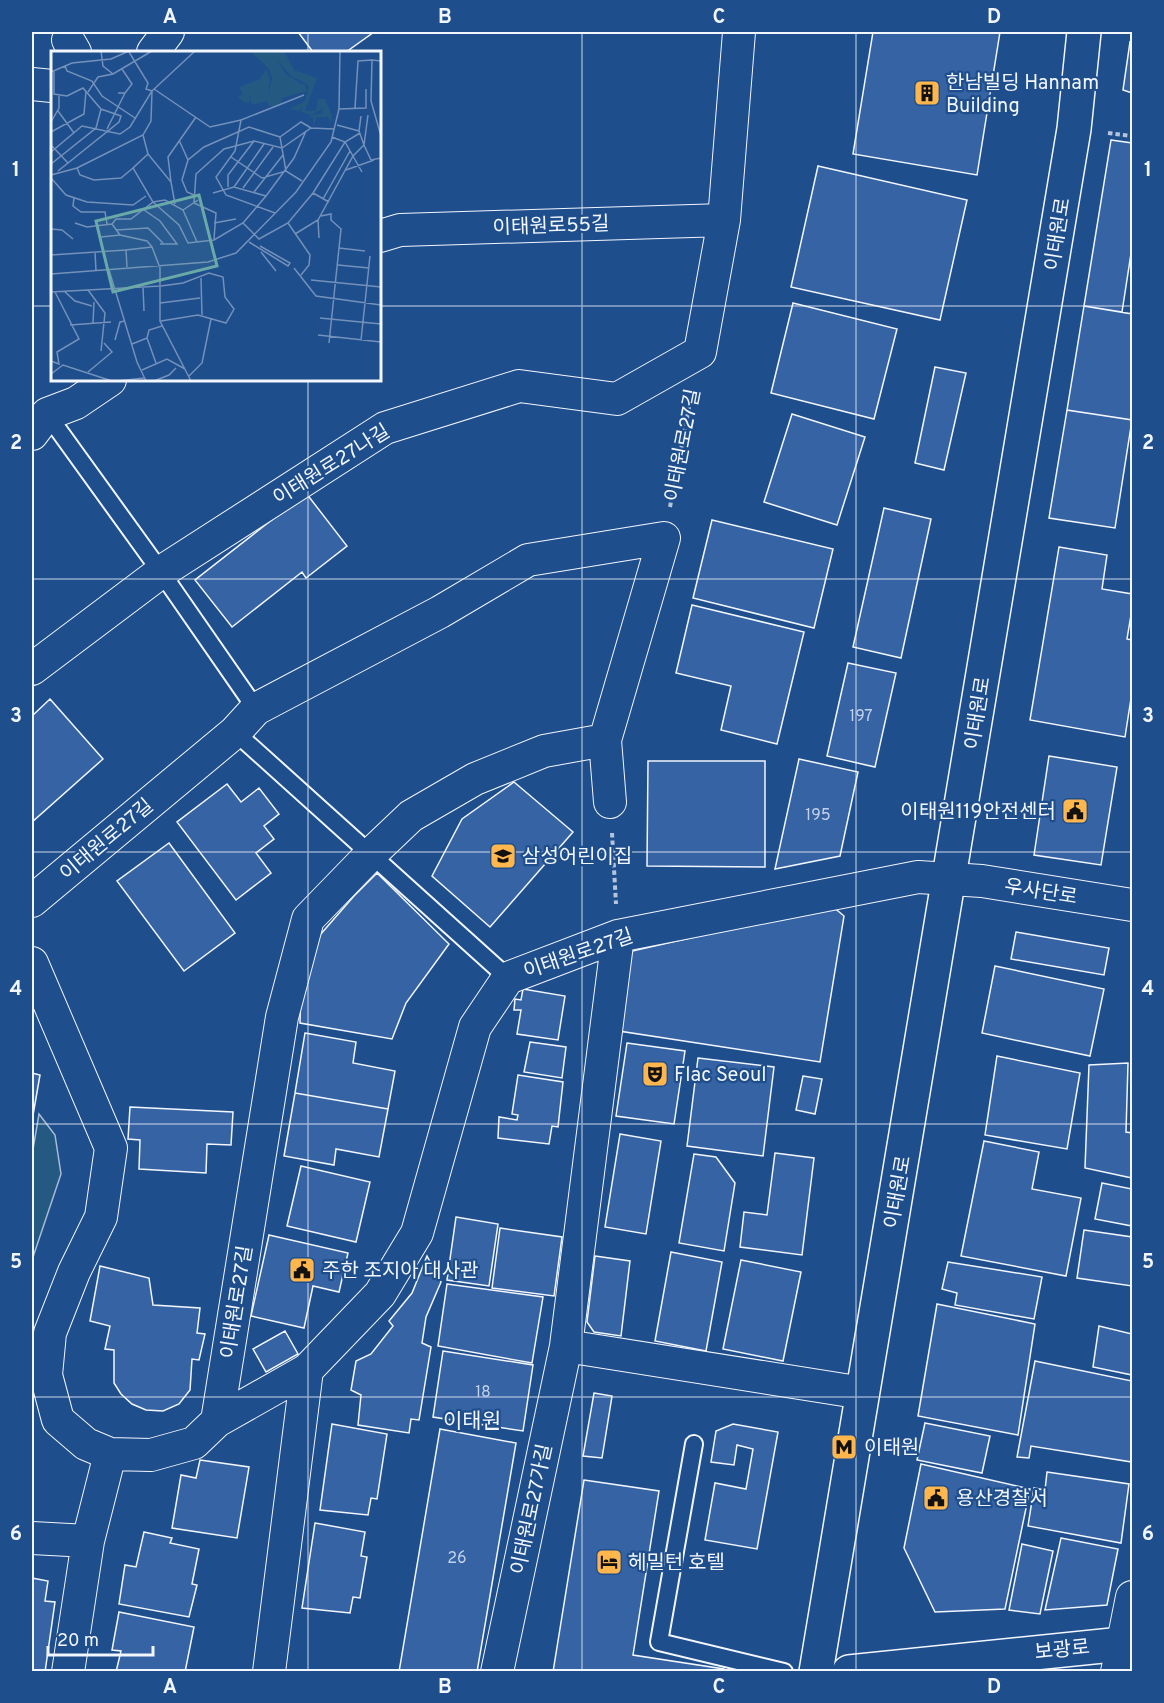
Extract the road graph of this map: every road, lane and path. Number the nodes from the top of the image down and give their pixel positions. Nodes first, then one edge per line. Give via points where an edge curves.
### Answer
1 (168, 32) edge
2 (740, 32) edge
3 (1084, 32) edge
4 (154, 51) edge
5 (32, 84) edge
6 (51, 86) edge
7 (1102, 132) dead end
8 (1132, 136) edge
9 (724, 220) junction
10 (381, 236) edge
11 (700, 352) junction
12 (109, 381) edge
13 (37, 418) edge
14 (664, 537) junction
15 (161, 572) junction
16 (32, 669) edge
17 (245, 720) junction
18 (605, 740) junction
19 (610, 802) joint
20 (371, 854) junction
21 (950, 878) junction
22 (32, 901) edge
23 (1132, 905) edge
24 (618, 936) junction
25 (32, 963) edge
26 (508, 978) junction
27 (566, 1346) junction
28 (308, 1371) junction
29 (863, 1394) junction
30 (217, 1421) junction
31 (694, 1444) dead end
32 (110, 1454) junction
33 (32, 1538) edge
34 (88, 1541) junction
35 (1132, 1597) edge
36 (1124, 1653) edge
37 (68, 1671) edge
38 (269, 1671) edge
39 (497, 1671) edge
40 (784, 1671) edge
41 (816, 1671) edge
42 (849, 1671) edge

1 - 4 street
2 - 9 street
3 - 21 main road, 이태원로 via 1074,129
5 - 6 street
7 - 8 path
9 - 10 street, 이태원로55길 via 400,230
9 - 11 street
11 - 14 path, 이태원로27길
11 - 15 street, 이태원로27나길 via 616,399 519,386 385,428
12 - 13 street via 76,403
13 - 15 lane
14 - 17 street, 이태원로27길 via 528,560
14 - 18 street
15 - 16 street, 이태원로27나길
15 - 17 lane
17 - 20 lane
17 - 22 street, 이태원로27길
18 - 19 street
18 - 20 street, 이태원로27길 via 544,751 475,779 411,816
19 - 24 path
20 - 26 lane
20 - 30 street, 이태원로27길 via 308,919 282,1017
21 - 23 street, 우사단로
21 - 24 street, 이태원로27길 via 918,877
21 - 29 main road, 이태원로
24 - 26 street, 이태원로27길
24 - 27 street
25 - 32 street, 이태원로27길 via 111,1148 101,1217 50,1333 46,1375 58,1420 86,1444
26 - 28 street, 이태원로27길 via 475,1027 417,1233 380,1294
27 - 29 street
27 - 39 street, 이태원로27가길
28 - 30 street, 이태원로27길
28 - 38 street
29 - 41 main road, 이태원로
30 - 32 street, 이태원로27길 via 194,1443 152,1455
31 - 40 lane via 659,1642
32 - 34 street
33 - 34 street
34 - 37 street
35 - 36 street
36 - 42 main road, 보광로

